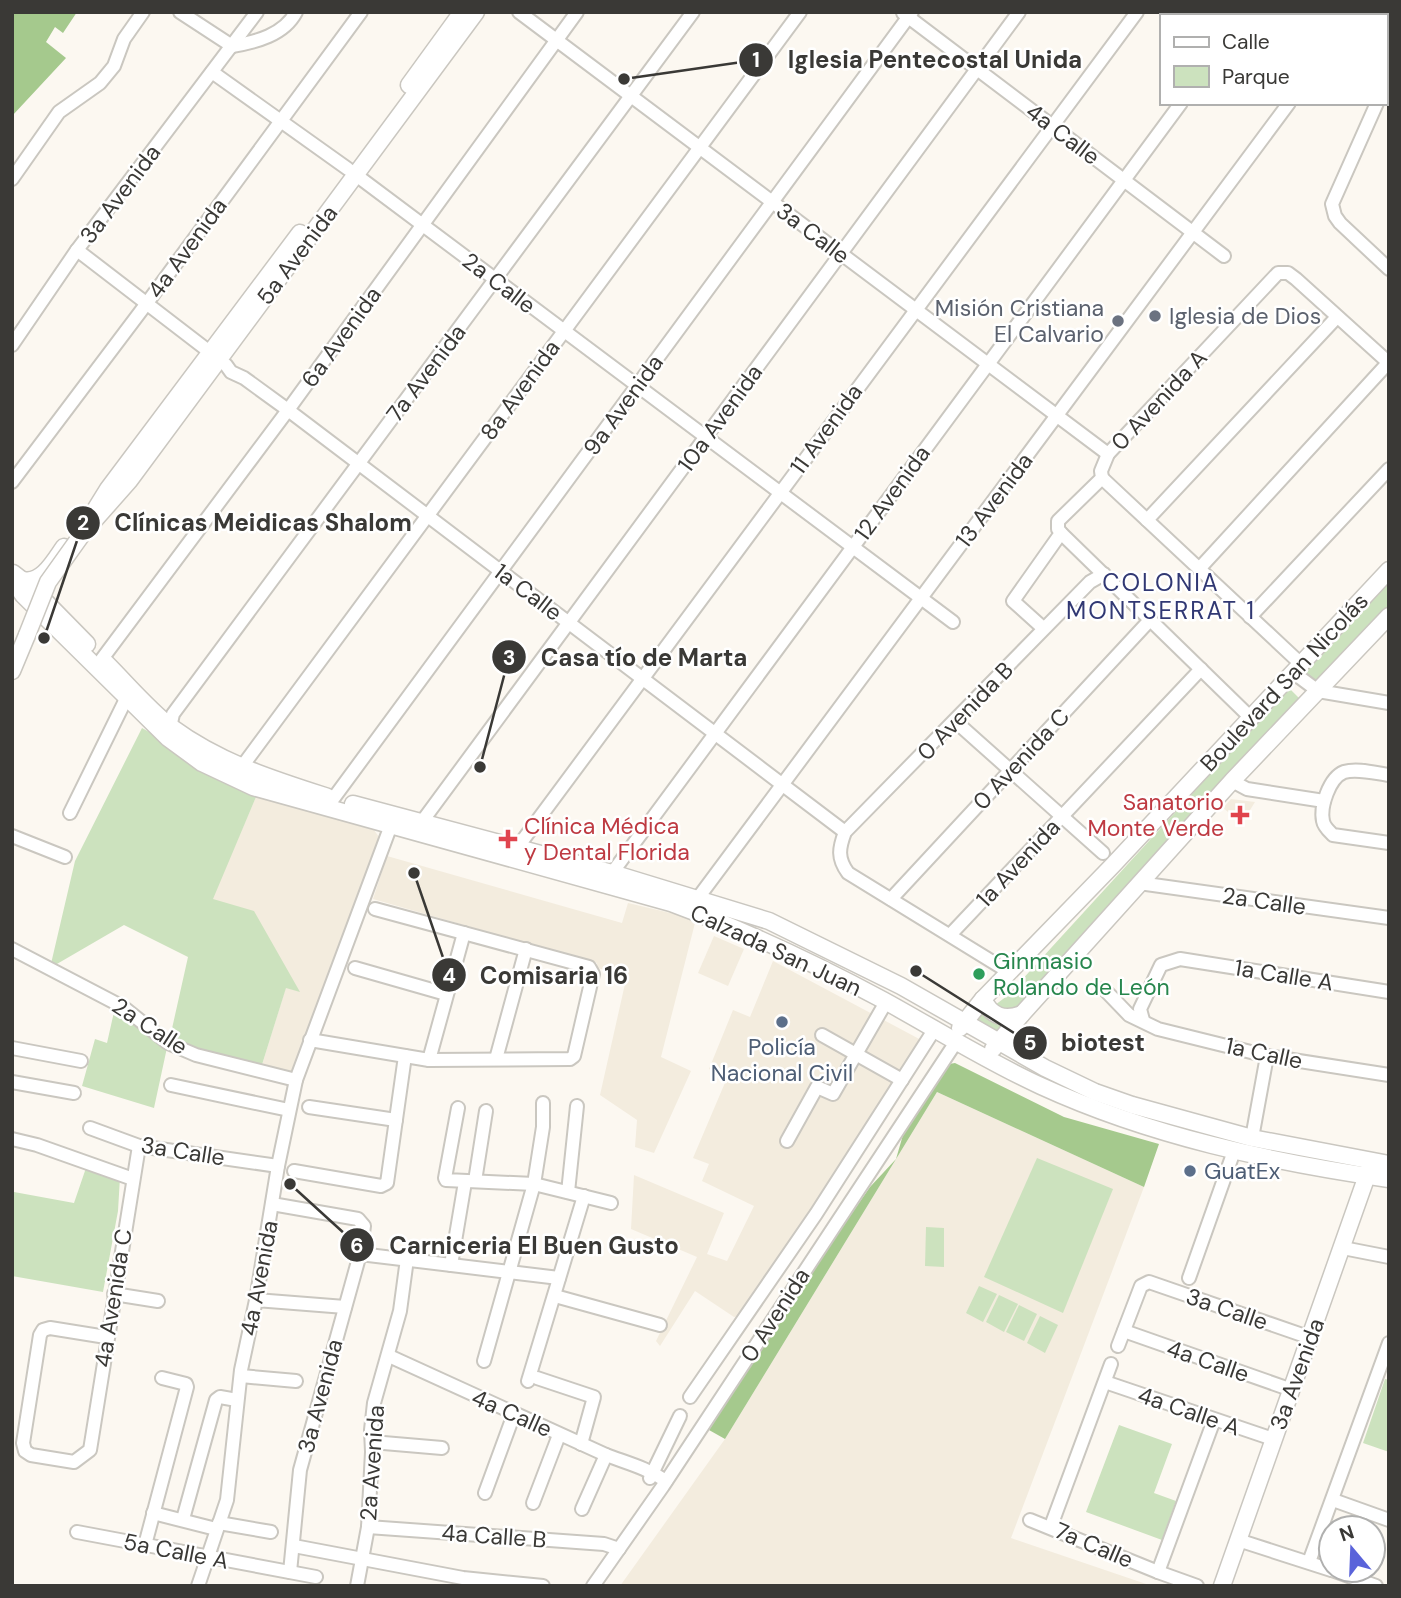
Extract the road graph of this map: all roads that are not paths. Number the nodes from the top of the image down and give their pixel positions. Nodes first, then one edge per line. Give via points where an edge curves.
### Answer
1 (143, 12) edge
2 (180, 12) edge
3 (257, 12) edge
4 (296, 12) edge
5 (361, 12) edge
6 (462, 12) edge
7 (476, 12) edge
8 (519, 12) edge
9 (577, 12) edge
10 (693, 12) edge
11 (800, 12) edge
12 (1019, 12) edge
13 (1137, 12) edge
14 (908, 14) edge
15 (556, 40) junction
16 (232, 46) junction
17 (977, 69) junction
18 (212, 72) junction
19 (631, 96) junction
20 (1179, 105) edge
21 (1288, 105) edge
22 (1376, 105) edge
23 (279, 121) junction
24 (1052, 125) junction
25 (700, 148) junction
26 (352, 173) junction
27 (12, 179) edge
28 (1123, 180) junction
29 (772, 202) junction
30 (421, 224) junction
31 (1193, 232) junction
32 (77, 250) junction
33 (841, 254) junction
34 (1224, 256) dead end
35 (1387, 263) edge
36 (495, 279) junction
37 (147, 303) junction
38 (914, 309) junction
39 (1337, 317) junction
40 (564, 331) junction
41 (13, 342) edge
42 (219, 359) junction
43 (1389, 363) edge
44 (987, 364) junction
45 (637, 386) junction
46 (288, 410) junction
47 (1056, 416) junction
48 (705, 437) junction
49 (1108, 454) junction
50 (359, 463) junction
51 (1389, 469) edge
52 (1101, 478) junction
53 (12, 482) edge
54 (779, 492) junction
55 (112, 493) junction
56 (428, 516) junction
57 (1147, 520) junction
58 (1062, 533) junction
59 (852, 547) junction
60 (1199, 569) junction
61 (1389, 570) edge
62 (501, 571) junction
63 (1104, 574) junction
64 (16, 578) edge
65 (921, 598) junction
66 (47, 603) junction
67 (1389, 616) edge
68 (1250, 617) junction
69 (1150, 620) junction
70 (569, 622) junction
71 (953, 622) dead end
72 (1043, 628) junction
73 (102, 659) junction
74 (1201, 669) junction
75 (1297, 669) junction
76 (12, 671) edge
77 (642, 678) junction
78 (1318, 691) junction
79 (126, 699) junction
80 (1389, 703) edge
81 (1251, 718) junction
82 (956, 721) junction
83 (169, 732) junction
84 (714, 732) junction
85 (241, 768) junction
86 (1010, 771) junction
87 (1389, 775) edge
88 (1232, 781) junction
89 (782, 784) junction
90 (333, 799) junction
91 (1324, 801) junction
92 (70, 813) dead end
93 (1061, 817) junction
94 (392, 821) junction
95 (420, 829) junction
96 (845, 832) junction
97 (12, 836) edge
98 (1389, 843) edge
99 (517, 848) junction
100 (1102, 853) dead end
101 (65, 857) dead end
102 (611, 879) junction
103 (1139, 883) junction
104 (698, 898) junction
105 (891, 899) junction
106 (375, 909) dead end
107 (1389, 918) edge
108 (713, 920) junction
109 (769, 921) junction
110 (464, 933) junction
111 (950, 935) junction
112 (12, 949) edge
113 (526, 949) junction
114 (355, 968) dead end
115 (1009, 972) junction
116 (1104, 989) dead end
117 (1389, 992) edge
118 (446, 994) junction
119 (982, 999) junction
120 (886, 1002) junction
121 (1022, 1014) junction
122 (1143, 1020) junction
123 (964, 1021) junction
124 (934, 1030) junction
125 (822, 1035) dead end
126 (310, 1040) junction
127 (956, 1042) junction
128 (998, 1042) junction
129 (12, 1048) edge
130 (855, 1055) junction
131 (405, 1056) junction
132 (1267, 1056) junction
133 (496, 1059) junction
134 (986, 1059) junction
135 (429, 1060) junction
136 (81, 1061) dead end
137 (905, 1075) junction
138 (1389, 1075) edge
139 (296, 1080) junction
140 (12, 1082) edge
141 (928, 1084) junction
142 (171, 1085) dead end
143 (74, 1093) dead end
144 (543, 1103) dead end
145 (577, 1106) dead end
146 (309, 1107) dead end
147 (458, 1108) dead end
148 (289, 1110) junction
149 (486, 1111) dead end
150 (396, 1120) junction
151 (90, 1128) dead end
152 (1252, 1138) junction
153 (12, 1139) edge
154 (787, 1141) dead end
155 (139, 1146) junction
156 (1234, 1151) junction
157 (1389, 1164) edge
158 (278, 1166) junction
159 (1369, 1169) junction
160 (294, 1171) dead end
161 (133, 1179) junction
162 (1389, 1179) edge
163 (470, 1182) junction
164 (534, 1185) junction
165 (568, 1192) junction
166 (584, 1196) junction
167 (611, 1203) dead end
168 (272, 1204) junction
169 (1343, 1248) junction
170 (360, 1254) junction
171 (1389, 1257) edge
172 (407, 1259) junction
173 (451, 1265) junction
174 (509, 1272) junction
175 (559, 1278) junction
176 (1189, 1278) dead end
177 (114, 1294) junction
178 (555, 1296) junction
179 (256, 1300) junction
180 (158, 1301) dead end
181 (345, 1307) junction
182 (660, 1325) dead end
183 (1124, 1331) junction
184 (106, 1337) junction
185 (1311, 1338) junction
186 (1389, 1343) edge
187 (1118, 1346) dead end
188 (389, 1356) junction
189 (484, 1361) dead end
190 (1111, 1364) dead end
191 (241, 1376) junction
192 (162, 1378) dead end
193 (296, 1381) dead end
194 (1105, 1382) junction
195 (1292, 1390) junction
196 (690, 1397) dead end
197 (237, 1400) junction
198 (514, 1415) junction
199 (680, 1416) dead end
200 (1214, 1419) junction
201 (559, 1435) junction
202 (1273, 1439) junction
203 (372, 1442) junction
204 (581, 1444) junction
205 (442, 1448) dead end
206 (606, 1455) junction
207 (651, 1475) junction
208 (664, 1483) junction
209 (485, 1493) dead end
210 (1333, 1500) junction
211 (533, 1503) dead end
212 (582, 1509) dead end
213 (153, 1513) junction
214 (183, 1519) junction
215 (1030, 1520) dead end
216 (1389, 1520) edge
217 (218, 1526) junction
218 (368, 1527) junction
219 (1051, 1527) junction
220 (77, 1532) dead end
221 (271, 1532) dead end
222 (1238, 1540) junction
223 (145, 1545) junction
224 (294, 1546) junction
225 (619, 1549) junction
226 (206, 1557) junction
227 (362, 1560) junction
228 (1309, 1562) junction
229 (1317, 1565) edge
230 (290, 1572) junction
231 (1158, 1572) junction
232 (316, 1577) dead end
233 (462, 1582) edge
234 (480, 1583) edge
235 (198, 1586) edge
236 (357, 1586) edge
237 (543, 1586) edge
238 (593, 1586) edge
239 (1197, 1586) edge
240 (1222, 1586) edge

1 - 27 street via 114,66 100,83 60,112
2 - 16 street
3 - 16 street
4 - 16 street via 291,22 275,32 256,42
5 - 23 street, 4a Avenida
6 - 26 main road, 5a Avenida
7 - 26 main road, 5a Avenida
8 - 15 street, 3a Calle
9 - 15 street, 6a Avenida
10 - 19 street, 7a Avenida
11 - 25 street, 8a Avenida
12 - 17 street, 10a Avenida
13 - 24 street, 11 Avenida
14 - 17 street, 4a Calle
14 - 29 street, 9a Avenida
15 - 19 street, 3a Calle
15 - 30 street, 6a Avenida
16 - 18 street, 3a Avenida
17 - 24 street, 4a Calle
17 - 33 street, 10a Avenida
18 - 23 street, 2a Calle
18 - 32 street, 3a Avenida
19 - 25 street, 3a Calle
19 - 36 street, 7a Avenida
20 - 28 street, 12 Avenida
21 - 31 street, 13 Avenida
22 - 35 street via 1332,204 1335,216
23 - 26 street, 2a Calle
23 - 37 street, 4a Avenida
24 - 28 street, 4a Calle
24 - 38 street, 11 Avenida
25 - 29 street, 3a Calle
25 - 40 street, 8a Avenida
26 - 30 street, 2a Calle
26 - 42 main road, 5a Avenida
28 - 31 street, 4a Calle
28 - 44 street, 12 Avenida
29 - 33 street, 3a Calle
29 - 45 street, 9a Avenida
30 - 36 street, 2a Calle
30 - 46 street, 6a Avenida
31 - 34 street, 4a Calle
31 - 47 street, 13 Avenida
32 - 37 street, 1a Calle
32 - 41 street, 3a Avenida
33 - 38 street, 3a Calle
33 - 48 street, 10a Avenida
36 - 40 street, 2a Calle
36 - 50 street, 7a Avenida
37 - 42 street, 1a Calle
37 - 53 street, 4a Avenida
38 - 44 street, 3a Calle
38 - 54 street, 11 Avenida
39 - 43 street
39 - 49 street, 0 Avenida A via 1296,279 1278,274
39 - 57 street
40 - 45 street, 2a Calle
40 - 56 street, 8a Avenida
42 - 46 street, 1a Calle
42 - 55 main road, 5a Avenida
43 - 60 street
44 - 47 street, 3a Calle
44 - 59 street, 12 Avenida
45 - 48 street, 2a Calle
45 - 62 street, 9a Avenida
46 - 50 street, 1a Calle
46 - 73 street, 6a Avenida
47 - 49 street, 3a Calle
47 - 65 street, 13 Avenida
48 - 54 street, 2a Calle
48 - 70 street, 10a Avenida
49 - 52 street, 0 Avenida A
50 - 56 street, 1a Calle
50 - 83 street, 7a Avenida via 173,714
51 - 68 street
52 - 57 street
52 - 58 street, 0 Avenida A via 1058,521
54 - 59 street, 2a Calle
54 - 77 street, 11 Avenida
55 - 64 main road, 5a Avenida via 38,579
55 - 66 main road, 5a Avenida via 60,568 48,590
55 - 76 main road, 5a Avenida, bridge via 53,572
56 - 62 street, 1a Calle
56 - 85 street, 8a Avenida
57 - 60 street
58 - 63 street
58 - 72 street, 0 Avenida A via 1013,601
59 - 65 street, 2a Calle
59 - 84 street, 12 Avenida
60 - 68 street
61 - 75 main road, Boulevard San Nicolás
62 - 70 street, 1a Calle
62 - 90 street, 9a Avenida
63 - 69 street
63 - 72 street, 0 Avenida B
64 - 66 main road, Calzada San Juan
64 - 79 main road, Calzada San Juan via 23,594
65 - 71 street, 2a Calle
65 - 89 street, 13 Avenida
66 - 73 main road, Calzada San Juan
67 - 78 main road, Boulevard San Nicolás
68 - 75 street
69 - 74 street
69 - 86 street, 0 Avenida C
70 - 77 street, 1a Calle
70 - 95 street, 10a Avenida
72 - 82 street, 0 Avenida B
73 - 83 main road, Calzada San Juan
74 - 81 street
74 - 93 street, 1a Avenida
75 - 78 street
75 - 81 main road, Boulevard San Nicolás
77 - 84 street, 1a Calle
77 - 99 street, 11 Avenida
78 - 80 street
78 - 88 main road, Boulevard San Nicolás
79 - 83 main road, Calzada San Juan
79 - 92 street
81 - 115 main road, Boulevard San Nicolás
82 - 86 street
82 - 96 street, 0 Avenida B
83 - 85 main road, Calzada San Juan
83 - 94 main road, Calzada San Juan via 202,763 253,787
84 - 89 street, 1a Calle
84 - 102 street, 12 Avenida
85 - 90 main road, Calzada San Juan
86 - 93 street
86 - 105 street, 0 Avenida C
87 - 91 street via 1341,773
88 - 91 street via 1247,789
88 - 103 main road, Boulevard San Nicolás
89 - 96 street, 1a Calle
89 - 104 street, 13 Avenida
90 - 94 main road, Calzada San Juan
91 - 98 street via 1323,822 1333,835
93 - 100 street
93 - 111 street, 1a Avenida
94 - 95 main road, Calzada San Juan
94 - 126 street, 4a Avenida
95 - 99 main road, Calzada San Juan via 444,829
95 - 102 main road, Calzada San Juan
96 - 105 street via 839,856 848,873
97 - 101 street
99 - 102 main road, Calzada San Juan
102 - 104 main road, Calzada San Juan
102 - 108 main road, Calzada San Juan
103 - 107 street, 2a Calle
103 - 121 main road, Boulevard San Nicolás
104 - 109 main road, Calzada San Juan
105 - 111 street
106 - 110 street
108 - 109 main road via 723,915 755,923
108 - 120 main road, Calzada San Juan via 775,944
109 - 123 main road, Calzada San Juan
110 - 113 street
110 - 118 street
111 - 115 street
112 - 139 street, 2a Calle via 123,1007 169,1043 196,1055
113 - 133 street
113 - 133 street via 592,970 575,1056
114 - 118 street
115 - 119 main road, Boulevard San Nicolás
116 - 122 street, 1a Calle via 1129,1016
117 - 122 street, 1a Calle A via 1180,959 1161,965 1140,1009
118 - 135 street
119 - 121 main road via 1003,1018
119 - 123 main road, Boulevard San Nicolás
120 - 124 main road, Calzada San Juan
120 - 130 street
121 - 128 main road, Boulevard San Nicolás
122 - 132 street, 1a Calle via 1158,1029
123 - 127 main road, Boulevard San Nicolás
123 - 128 main road, Calzada San Juan
124 - 127 main road, Calzada San Juan
124 - 137 street
125 - 130 street
126 - 131 street
126 - 139 street, 4a Avenida
127 - 134 main road, Calzada San Juan
127 - 141 street, 0 Avenida
128 - 134 main road, Boulevard San Nicolás
128 - 152 main road, Calzada San Juan via 1095,1092
129 - 136 street
130 - 137 street
130 - 154 street via 833,1094 817,1087
131 - 135 street
131 - 150 street
132 - 138 street, 1a Calle
132 - 152 street
133 - 135 street
134 - 156 main road, Calzada San Juan via 1083,1104
137 - 141 street
137 - 196 street
139 - 148 street, 4a Avenida
140 - 143 street
141 - 208 street, 0 Avenida
142 - 148 street
144 - 164 street
145 - 165 street
146 - 150 street
147 - 163 street via 445,1178
148 - 158 street, 4a Avenida
149 - 163 street
150 - 160 street via 384,1185
151 - 155 street, 3a Calle
152 - 159 main road, Calzada San Juan
153 - 161 street, 3a Calle
155 - 158 street, 3a Calle
155 - 161 street, 4a Avenida C
156 - 159 main road, Calzada San Juan
156 - 176 street
157 - 159 main road, Calzada San Juan
158 - 168 street, 4a Avenida
159 - 162 main road, Calzada San Juan
159 - 169 main road, 3a Avenida
161 - 177 street, 4a Avenida C
163 - 164 street
163 - 173 street
164 - 165 street
164 - 174 street
165 - 166 street
166 - 167 street
166 - 175 street
168 - 170 street, 3a Avenida via 362,1222
168 - 179 street, 4a Avenida
169 - 171 street
169 - 185 main road, 3a Avenida
170 - 172 street
170 - 181 street, 3a Avenida
172 - 173 street
172 - 188 street, 2a Avenida
173 - 174 street
174 - 175 street
174 - 189 street
175 - 178 street
177 - 180 street
177 - 184 street, 4a Avenida C
178 - 182 street
178 - 204 street via 532,1380 594,1397
179 - 181 street
179 - 191 street, 4a Avenida
181 - 224 street, 3a Avenida via 300,1470
183 - 185 street, 3a Calle via 1144,1283 1149,1282
183 - 187 street
183 - 195 street, 4a Calle
184 - 184 street, 4a Avenida C via 90,1450 74,1462 24,1451 43,1330
185 - 195 main road, 3a Avenida
186 - 210 street
188 - 198 street, 4a Calle
188 - 203 street, 2a Avenida via 374,1403
190 - 194 street
191 - 193 street
191 - 197 street, 4a Avenida
192 - 213 street via 188,1385
194 - 200 street, 4a Calle A
194 - 219 street
195 - 202 main road, 3a Avenida
197 - 214 street via 217,1398
197 - 217 street, 4a Avenida via 227,1500
198 - 201 street, 4a Calle
198 - 209 street
199 - 207 street
200 - 202 street, 4a Calle A
200 - 231 street
201 - 204 street, 4a Calle
201 - 211 street
202 - 222 main road, 3a Avenida
203 - 205 street
203 - 218 street, 2a Avenida
204 - 206 street, 4a Calle
206 - 207 street, 4a Calle
206 - 212 street
207 - 208 street, 4a Calle
208 - 225 street, 0 Avenida
210 - 216 street
210 - 228 street
213 - 214 street
213 - 223 street
214 - 217 street
215 - 219 street, 7a Calle
217 - 221 street
217 - 226 street, 4a Avenida
218 - 225 street, 4a Calle B via 604,1544
218 - 227 street, 2a Avenida
219 - 231 street, 7a Calle
220 - 223 street, 5a Calle A
222 - 228 street
222 - 240 main road, 3a Avenida
223 - 226 street, 5a Calle A
224 - 227 street
224 - 230 street, 3a Avenida
225 - 238 street, 0 Avenida
226 - 230 street, 5a Calle A
226 - 235 street, 4a Avenida
227 - 233 street
227 - 236 street, 2a Avenida
228 - 229 street
230 - 232 street, 5a Calle A
231 - 239 street, 7a Calle
233 - 234 street
234 - 237 street

